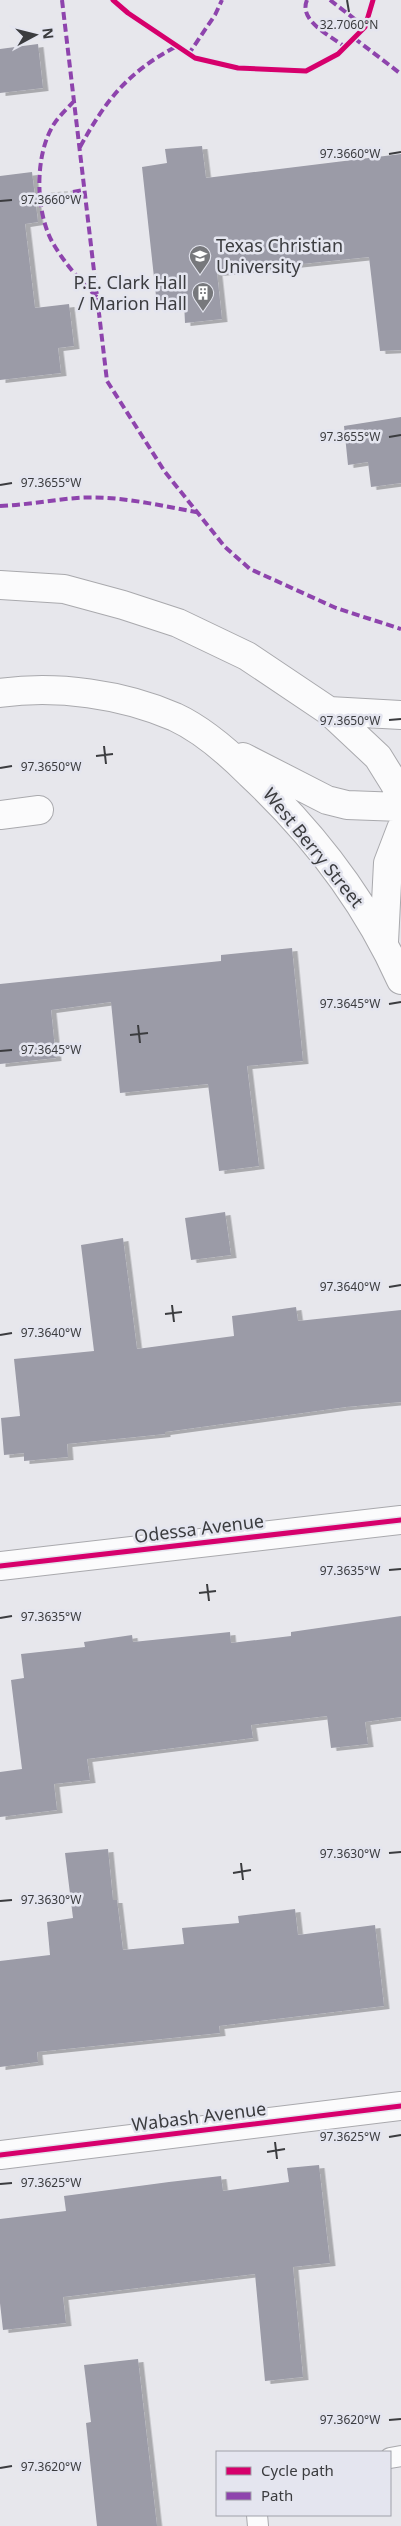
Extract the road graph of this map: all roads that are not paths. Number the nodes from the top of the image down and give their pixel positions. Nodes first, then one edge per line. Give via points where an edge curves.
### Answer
1 (0, 585) edge
2 (0, 693) edge
3 (329, 711) junction
4 (401, 716) edge
5 (223, 748) junction
6 (401, 794) edge
7 (401, 807) edge
8 (38, 810) dead end
9 (0, 815) edge
10 (401, 829) edge
11 (384, 942) junction
12 (401, 980) edge
13 (401, 1520) edge
14 (0, 1566) edge
15 (401, 2106) edge
16 (0, 2155) edge

1 - 3 main road via 64,589 178,623 248,656
2 - 5 main road, West Berry Street via 90,693 125,701 175,718
3 - 4 main road
3 - 6 main road via 378,757
5 - 7 main road via 279,773 327,800 347,805
5 - 11 main road, West Berry Street via 277,799 312,840 347,884
8 - 9 main road
10 - 11 main road via 388,863
11 - 12 main road, West Berry Street
13 - 14 main road, Odessa Avenue
15 - 16 main road, Wabash Avenue

